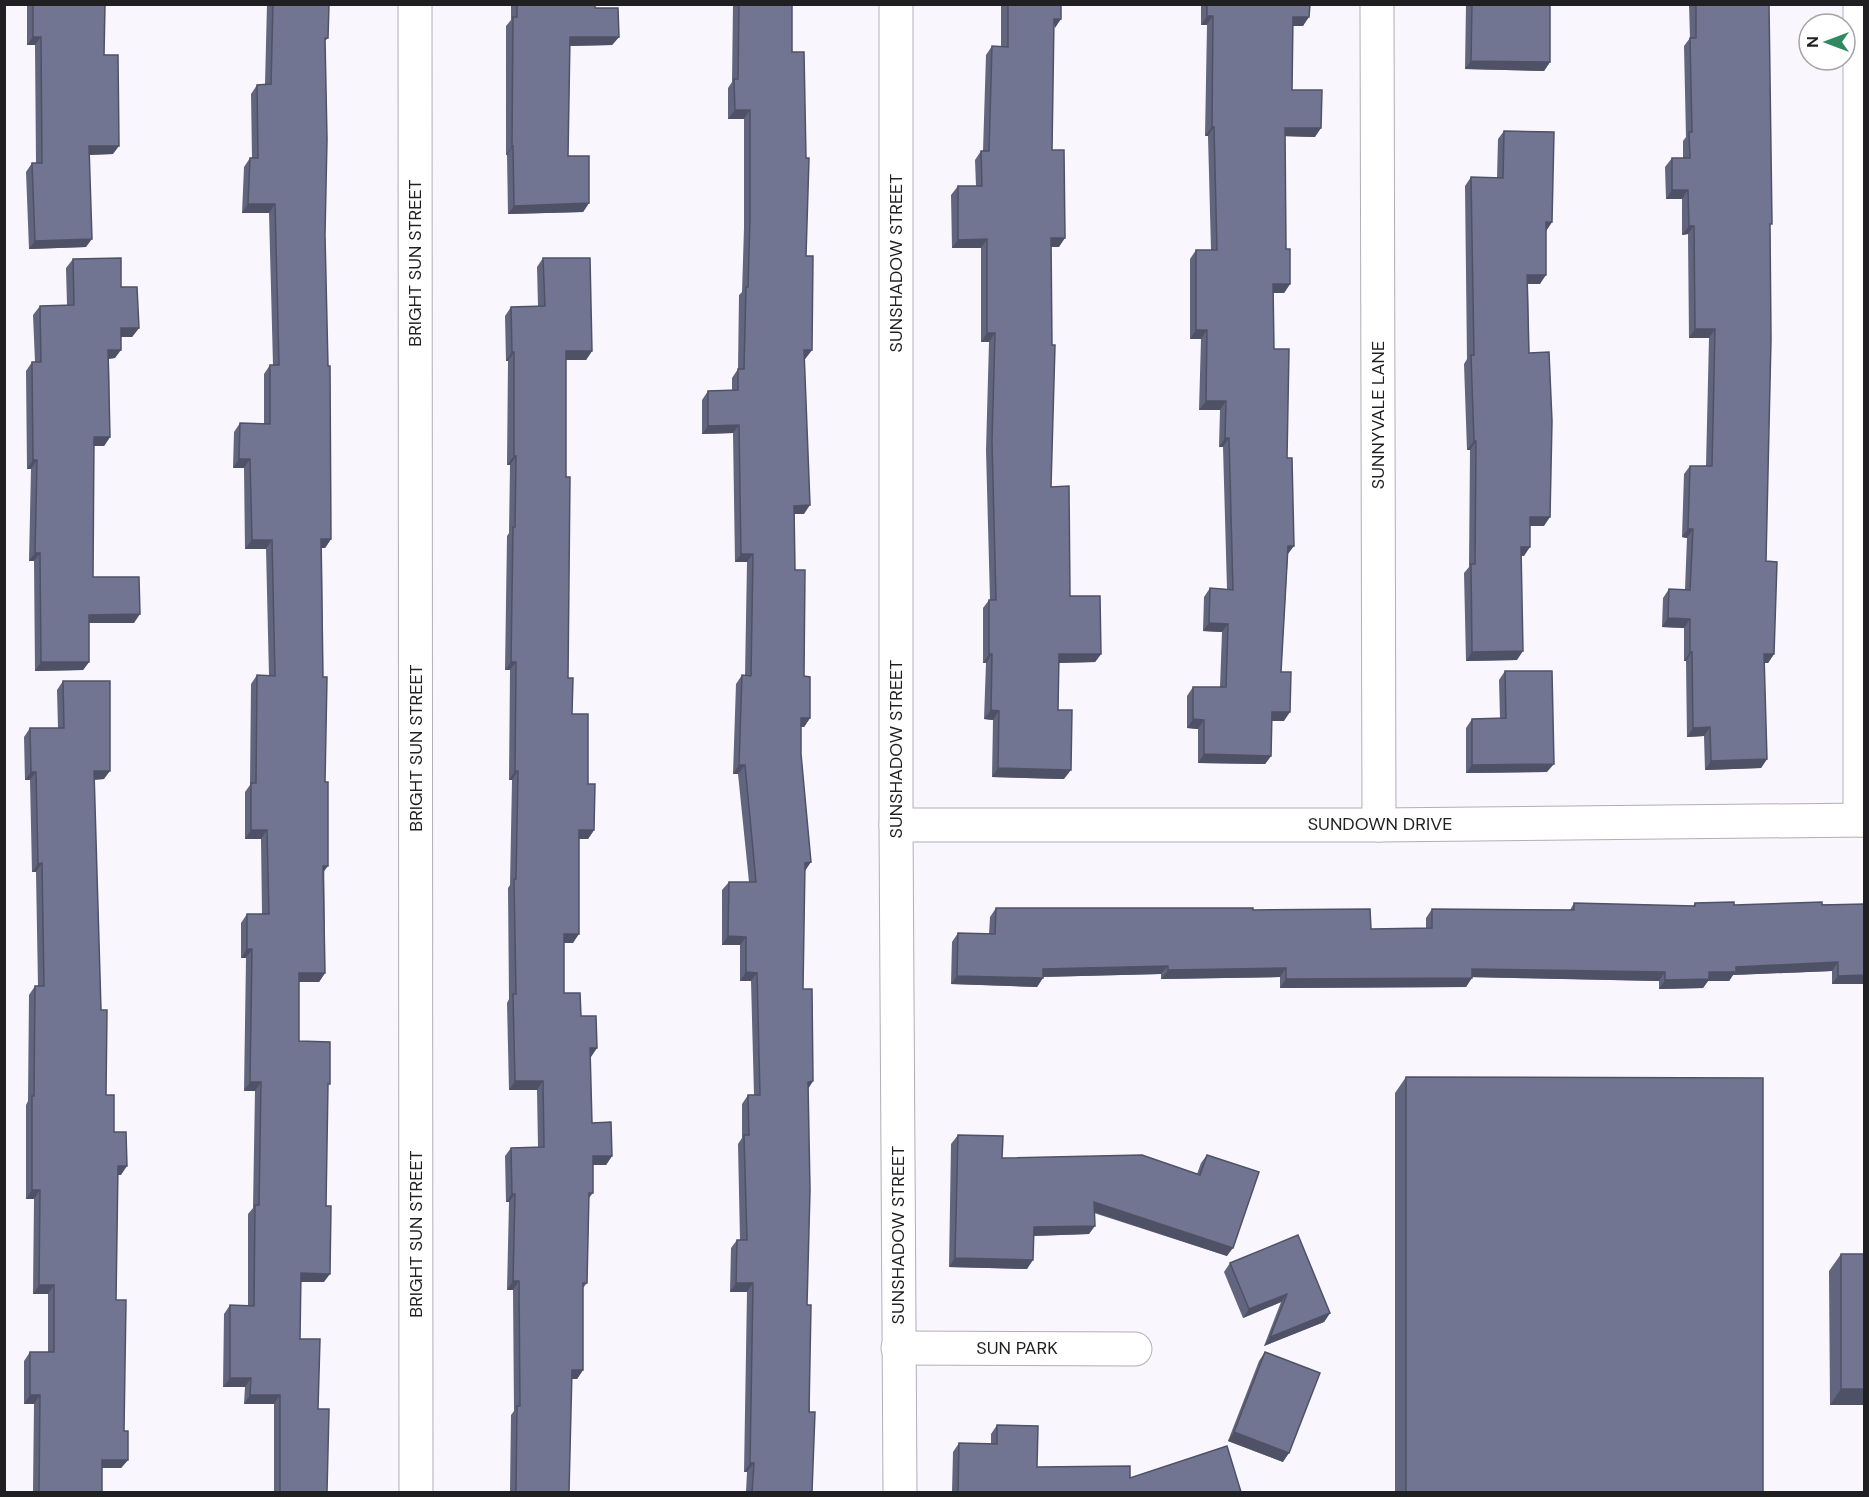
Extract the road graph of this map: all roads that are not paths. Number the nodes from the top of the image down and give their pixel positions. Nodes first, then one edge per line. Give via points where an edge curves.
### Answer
1 (415, 4) edge
2 (896, 4) edge
3 (1377, 4) edge
4 (1860, 4) edge
5 (1862, 820) edge
6 (896, 825) junction
7 (1379, 825) junction
8 (898, 1348) junction
9 (1135, 1349) dead end
10 (416, 1492) edge
11 (900, 1492) edge

1 - 10 street, BRIGHT SUN STREET
2 - 6 street, SUNSHADOW STREET
3 - 7 street, SUNNYVALE LANE
4 - 5 street
5 - 7 street, SUNDOWN DRIVE
6 - 7 street, SUNDOWN DRIVE
6 - 8 street, SUNSHADOW STREET
8 - 9 street, SUN PARK
8 - 11 street, SUNSHADOW STREET

